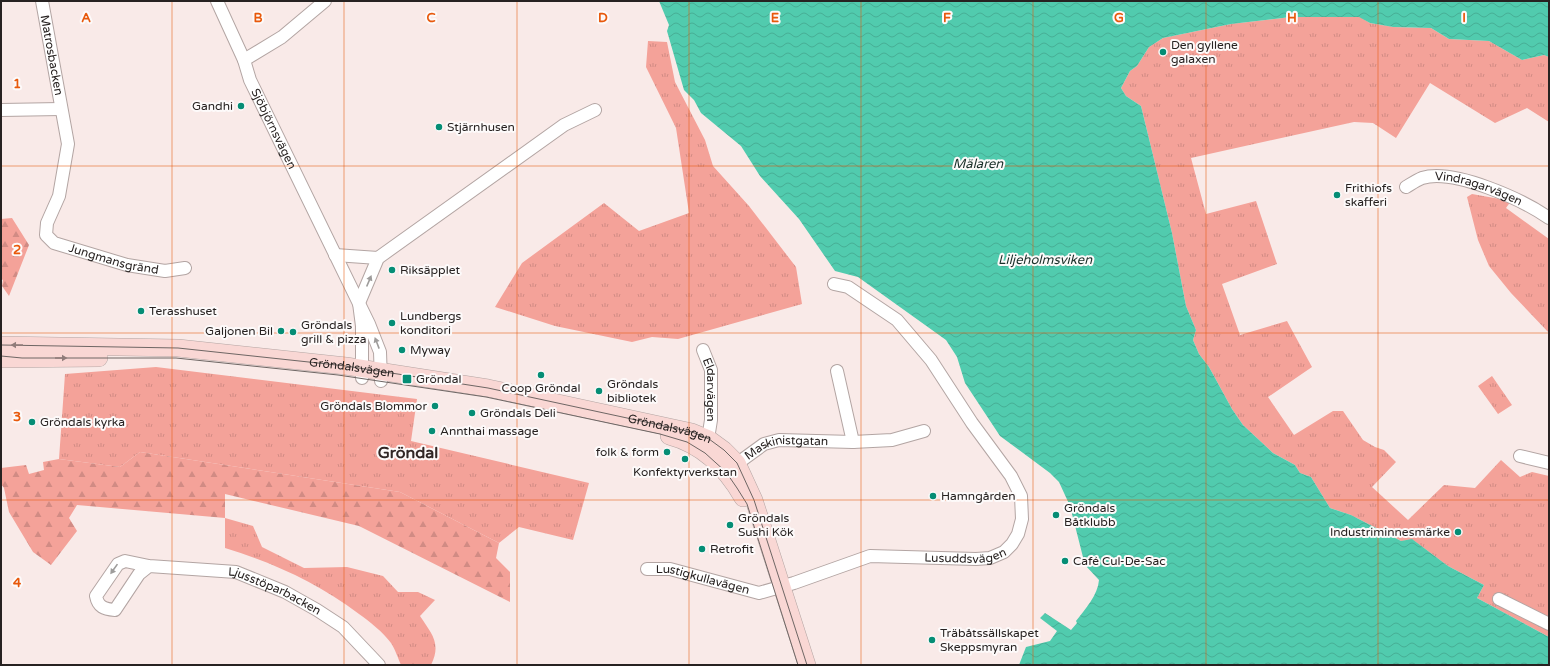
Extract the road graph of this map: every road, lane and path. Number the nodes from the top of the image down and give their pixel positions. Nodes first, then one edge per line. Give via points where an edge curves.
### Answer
1 (42, 1) edge
2 (217, 1) edge
3 (325, 1) edge
4 (244, 60) junction
5 (61, 109) junction
6 (1, 110) edge
7 (594, 110) dead end
8 (1406, 187) dead end
9 (1549, 218) edge
10 (46, 235) joint
11 (335, 255) junction
12 (378, 258) junction
13 (185, 268) dead end
14 (834, 284) dead end
15 (359, 304) junction
16 (1, 345) edge
17 (703, 350) dead end
18 (1, 359) edge
19 (837, 371) dead end
20 (362, 374) junction
21 (381, 376) junction
22 (924, 431) dead end
23 (853, 442) junction
24 (707, 446) junction
25 (1520, 456) dead end
26 (1549, 463) edge
27 (732, 468) junction
28 (149, 566) junction
29 (647, 569) dead end
30 (778, 587) junction
31 (1499, 599) dead end
32 (1549, 624) edge
33 (379, 665) edge
34 (798, 665) edge
35 (807, 665) edge

1 - 5 street, Matrosbacken
2 - 4 street, Sjöbjörnsvägen
3 - 4 street via 282,37
4 - 11 street, Sjöbjörnsvägen via 250,80
5 - 6 street, Matrosbacken
5 - 10 street, Matrosbacken via 68,144 59,196 47,223
7 - 12 street via 564,124
8 - 9 street, Vindragarvägen via 1423,178 1462,180 1529,204
10 - 13 street, Jungmansgränd via 54,243 127,265 165,271
11 - 12 street
11 - 15 street, Sjöbjörnsvägen
15 -> 12 street
14 - 30 street, Lusuddsvägen via 848,287 897,320 931,360 972,423 1011,476 1021,496 1022,519 1012,544 1004,552 990,558 870,556
15 - 20 street, Sjöbjörnsvägen via 362,326
21 -> 15 street, Sjöbjörnsvägen via 380,352
20 -> 16 street, Gröndalsvägen via 178,348
17 - 24 street, Eldarvägen via 711,370
18 -> 20 street, Gröndalsvägen via 176,358
19 - 23 street
20 - 21 street, Gröndalsvägen
21 - 24 street, Gröndalsvägen via 503,392 662,425 692,432
22 - 23 street, Maskinistgatan via 892,440
23 - 27 street, Maskinistgatan via 779,440 764,444
24 - 27 street, Gröndalsvägen via 724,450
25 - 26 street
27 - 30 street, Gröndalsvägen via 754,500
28 -> 28 street, Ljusstöparbacken via 125,561 118,564 96,596 98,604 104,609 115,610 139,574
28 - 33 street, Ljusstöparbacken via 236,572 259,580 285,592 343,627
29 - 30 street, Lustigkullavägen via 670,569 759,593
30 - 34 street, Gröndalsvägen
30 - 35 street, Gröndalsvägen
31 - 32 street

